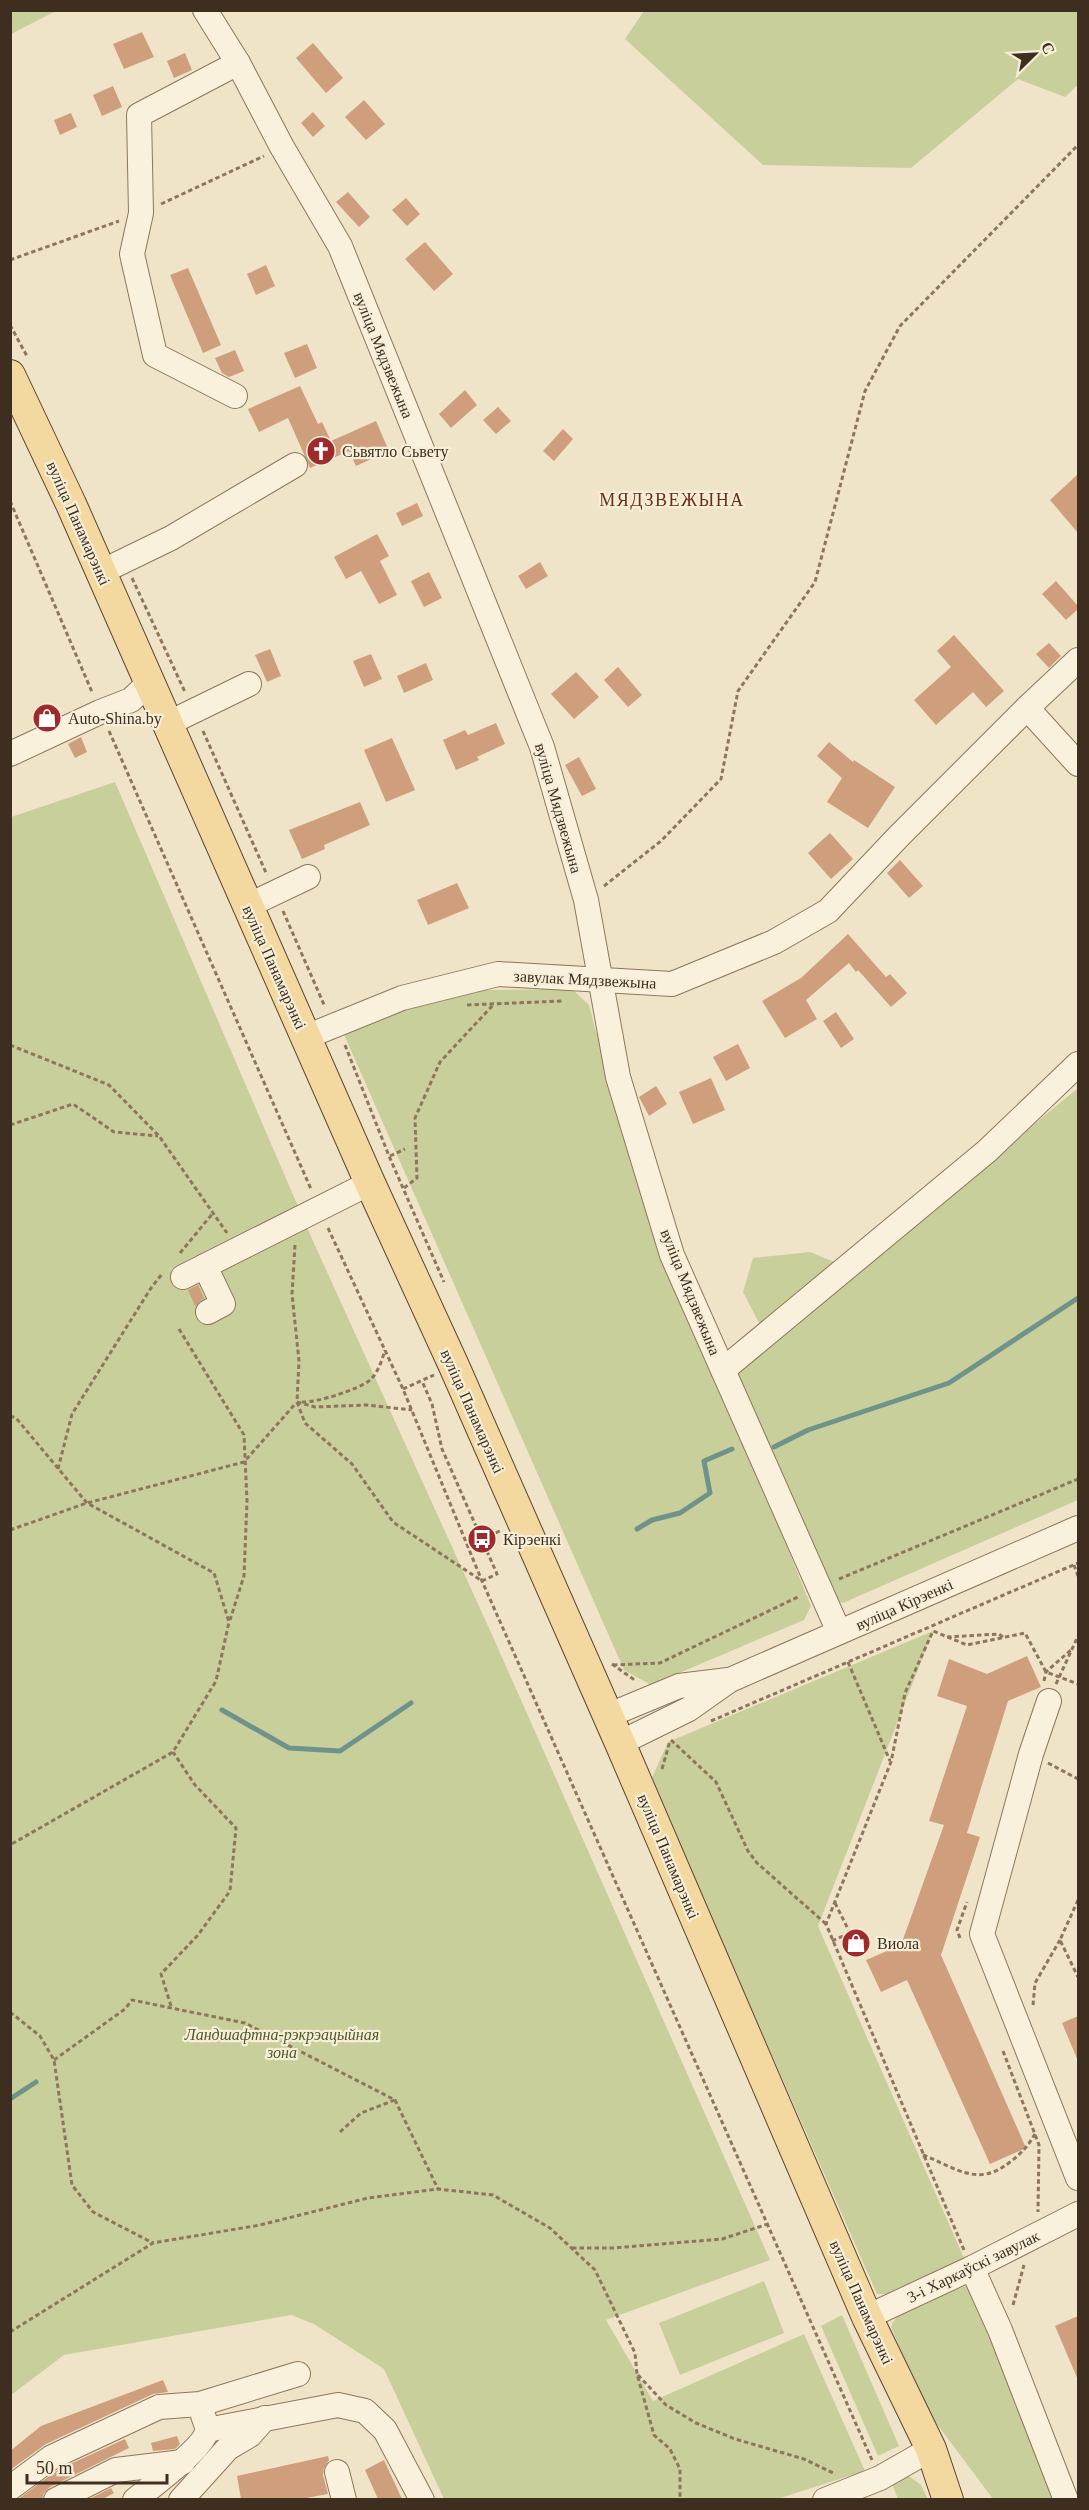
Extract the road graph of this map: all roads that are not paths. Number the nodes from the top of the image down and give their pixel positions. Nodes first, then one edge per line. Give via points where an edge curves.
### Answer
1 (205, 10) edge
2 (238, 63) junction
3 (10, 375) edge
4 (235, 396) dead end
5 (295, 465) dead end
6 (101, 572) junction
7 (1078, 660) edge
8 (150, 682) junction
9 (249, 684) dead end
10 (1027, 708) junction
11 (167, 724) junction
12 (10, 754) edge
13 (1078, 764) edge
14 (308, 877) dead end
15 (247, 906) junction
16 (604, 989) junction
17 (306, 1037) junction
18 (1078, 1064) edge
19 (370, 1183) junction
20 (205, 1266) junction
21 (175, 1268) road end
22 (208, 1312) dead end
23 (723, 1370) junction
24 (1078, 1528) edge
25 (839, 1632) junction
26 (730, 1680) junction
27 (1049, 1701) road end
28 (608, 1716) junction
29 (620, 1743) junction
30 (1078, 2178) edge
31 (1078, 2214) edge
32 (972, 2268) junction
33 (867, 2316) junction
34 (298, 2374) dead end
35 (200, 2404) junction
36 (265, 2418) junction
37 (207, 2430) junction
38 (931, 2449) junction
39 (183, 2462) junction
40 (337, 2472) dead end
41 (10, 2488) edge
42 (852, 2488) edge
43 (56, 2499) edge
44 (135, 2499) edge
45 (181, 2499) edge
46 (341, 2499) edge
47 (422, 2499) edge
48 (825, 2499) edge
49 (948, 2499) edge
50 (966, 2499) edge
51 (1066, 2499) edge

1 - 2 street, вуліца Мядзвежына
2 - 4 street via 139,115 141,213 132,254 155,355
2 - 16 street, вуліца Мядзвежына via 344,257 542,747 586,900
3 - 6 main road, вуліца Панамарэнкі
5 - 6 street via 171,538
6 - 8 main road, вуліца Панамарэнкі
7 - 10 street, завулак Мядзвежына
8 - 11 main road, вуліца Панамарэнкі
8 - 12 street via 131,700
9 - 11 street
10 - 13 street
10 - 16 street, завулак Мядзвежына via 828,910 774,942 672,984
11 - 15 main road, вуліца Панамарэнкі
14 - 15 street
15 - 17 main road, вуліца Панамарэнкі
16 - 17 street, завулак Мядзвежына via 498,974 402,998
16 - 23 street, вуліца Мядзвежына via 618,1077 672,1255
17 - 19 main road, вуліца Панамарэнкі
18 - 23 street via 987,1151
19 - 20 street
19 - 28 main road, вуліца Панамарэнкі
20 - 21 street
20 - 22 street via 223,1304
23 - 25 street, вуліца Мядзвежына
24 - 25 street, вуліца Кірэенкі
25 - 26 street, вуліца Кірэенкі
26 - 28 street, вуліца Кірэенкі via 679,1686
26 - 29 street, вуліца Кірэенкі via 689,1709
27 - 30 street via 982,1934
28 - 29 main road, вуліца Панамарэнкі
29 - 33 main road, вуліца Панамарэнкі
31 - 32 street, 3-і Харкаўскі завулак
32 - 33 street, 3-і Харкаўскі завулак
32 - 51 street
33 - 38 main road, вуліца Панамарэнкі
34 - 35 street
35 - 37 street
35 - 41 street via 159,2408 52,2457
36 - 37 street
36 - 45 street via 250,2435 228,2448
36 - 47 street via 338,2405 365,2411 384,2430
37 - 39 street
38 - 42 street via 880,2478
38 - 49 main road, вуліца Панамарэнкі
38 - 50 main road, вуліца Панамарэнкі
39 - 43 street via 116,2470
39 - 44 street
40 - 46 street
42 - 48 street

